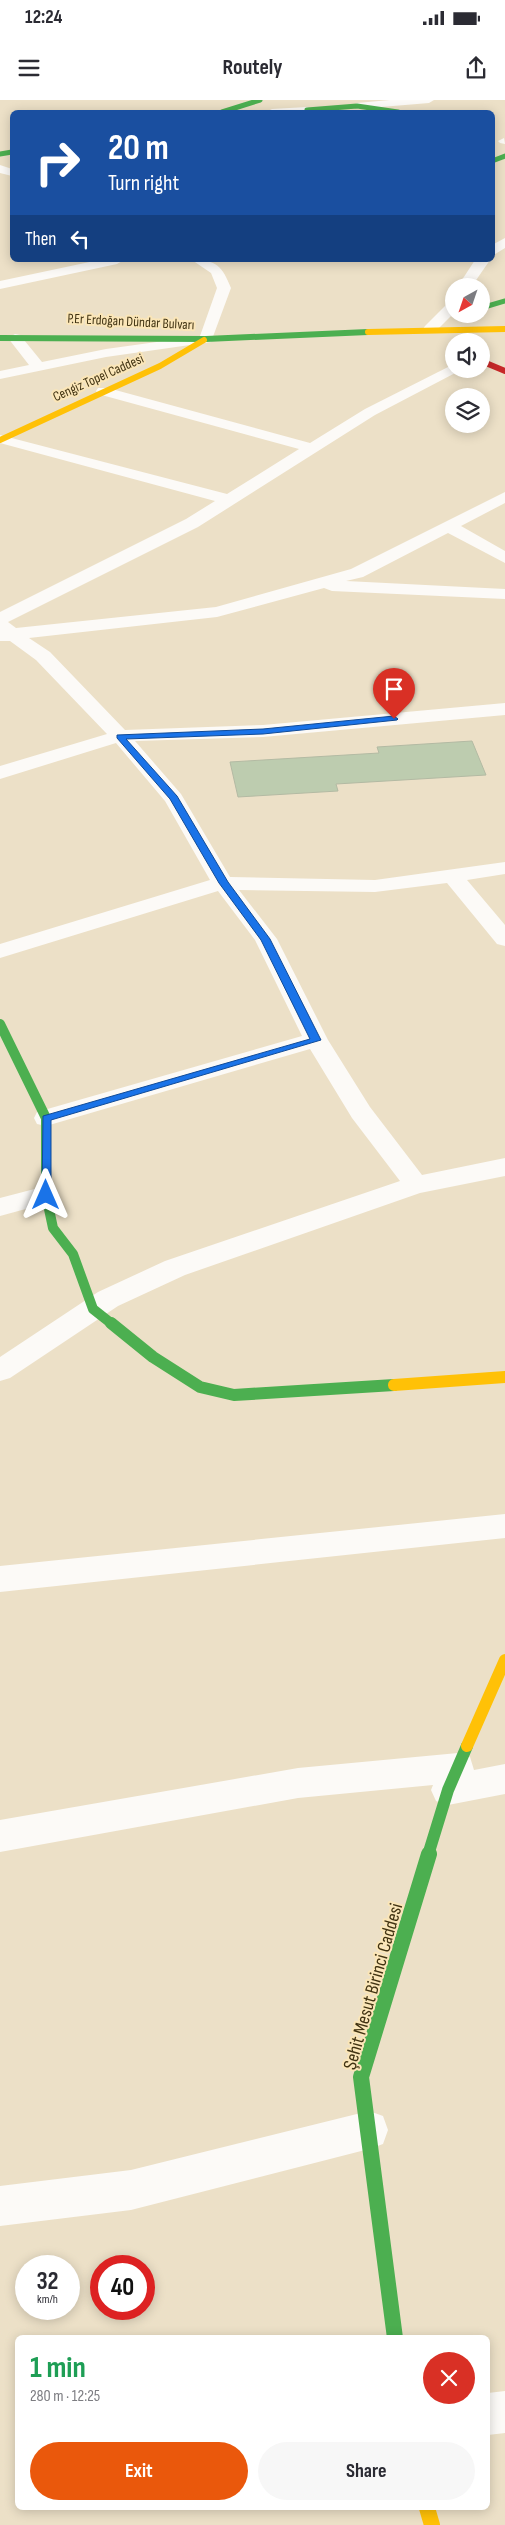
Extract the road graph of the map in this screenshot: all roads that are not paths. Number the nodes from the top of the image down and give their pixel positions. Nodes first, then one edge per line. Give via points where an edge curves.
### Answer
1 (260, 100) edge
2 (429, 100) edge
3 (357, 106) junction
4 (228, 110) edge
5 (318, 110) edge
6 (384, 110) edge
7 (503, 236) edge
8 (495, 248) edge
9 (108, 262) edge
10 (202, 262) edge
11 (480, 262) edge
12 (0, 275) edge
13 (470, 278) edge
14 (14, 283) junction
15 (0, 285) edge
16 (505, 301) edge
17 (490, 305) edge
18 (445, 319) edge
19 (430, 329) junction
20 (505, 329) edge
21 (0, 330) edge
22 (452, 333) edge
23 (0, 338) edge
24 (15, 338) junction
25 (206, 339) junction
26 (445, 339) edge
27 (490, 365) edge
28 (38, 368) junction
29 (505, 371) edge
30 (445, 373) edge
31 (0, 375) edge
32 (103, 391) junction
33 (1, 439) edge
34 (312, 448) junction
35 (505, 497) edge
36 (229, 500) junction
37 (449, 526) junction
38 (505, 558) edge
39 (313, 586) junction
40 (505, 594) edge
41 (0, 619) edge
42 (4, 632) edge
43 (505, 709) edge
44 (120, 736) junction
45 (0, 773) edge
46 (505, 868) edge
47 (452, 875) junction
48 (224, 883) junction
49 (505, 939) edge
50 (0, 951) edge
51 (0, 1024) edge
52 (316, 1040) junction
53 (46, 1118) junction
54 (505, 1167) edge
55 (416, 1185) junction
56 (46, 1195) junction
57 (0, 1207) edge
58 (93, 1309) junction
59 (0, 1370) edge
60 (505, 1377) edge
61 (505, 1526) edge
62 (0, 1579) edge
63 (505, 1660) edge
64 (453, 1779) junction
65 (505, 1779) edge
66 (0, 1836) edge
67 (369, 2130) junction
68 (0, 2206) edge
69 (395, 2335) edge
70 (505, 2412) edge
71 (490, 2414) edge
72 (428, 2510) edge
73 (432, 2525) edge

1 - 4 main road
2 - 3 street
3 - 5 main road
3 - 6 main road
7 - 8 street
9 - 14 street
10 - 25 street via 217,271 224,288
11 - 13 street
12 - 14 street
14 - 15 street
16 - 17 main road
18 - 19 street
19 - 20 main road
19 - 22 main road
19 - 25 main road
19 - 26 main road
21 - 25 main road, P.Er Erdoğan Dündar Bulvarı
23 - 24 main road, P.Er Erdoğan Dündar Bulvarı
24 - 25 main road, P.Er Erdoğan Dündar Bulvarı
24 - 28 street
25 - 28 street via 106,353
25 - 32 main road, Cengiz Topel Caddesi via 160,366
27 - 29 main road
28 - 31 street
30 - 34 street via 370,412
32 - 33 main road, Cengiz Topel Caddesi
32 - 34 street
33 - 36 street
34 - 36 street
35 - 37 street
36 - 41 street via 192,523
37 - 38 street
37 - 39 street via 357,573
39 - 40 street
39 - 42 street via 217,612
42 - 44 street via 43,656
43 - 44 street via 263,732
44 - 45 street
44 - 48 street via 174,798
46 - 47 street
47 - 48 street via 375,886
47 - 49 street
48 - 50 street
48 - 52 street via 266,939
51 - 53 main road
52 - 53 street
52 - 55 street via 361,1112
53 - 56 main road
54 - 55 street
55 - 58 street via 175,1268
56 - 57 street
56 - 58 main road via 53,1228 73,1254
58 - 59 street
58 - 60 main road via 153,1357 200,1387 234,1395
61 - 62 street
63 - 64 main road, Şehit Mesut Birinci Caddesi
64 - 65 street
64 - 66 street via 298,1783
64 - 67 main road, Şehit Mesut Birinci Caddesi via 362,2077
67 - 68 street via 131,2190
67 - 69 main road, Şehit Mesut Birinci Caddesi
70 - 71 street
72 - 73 main road

